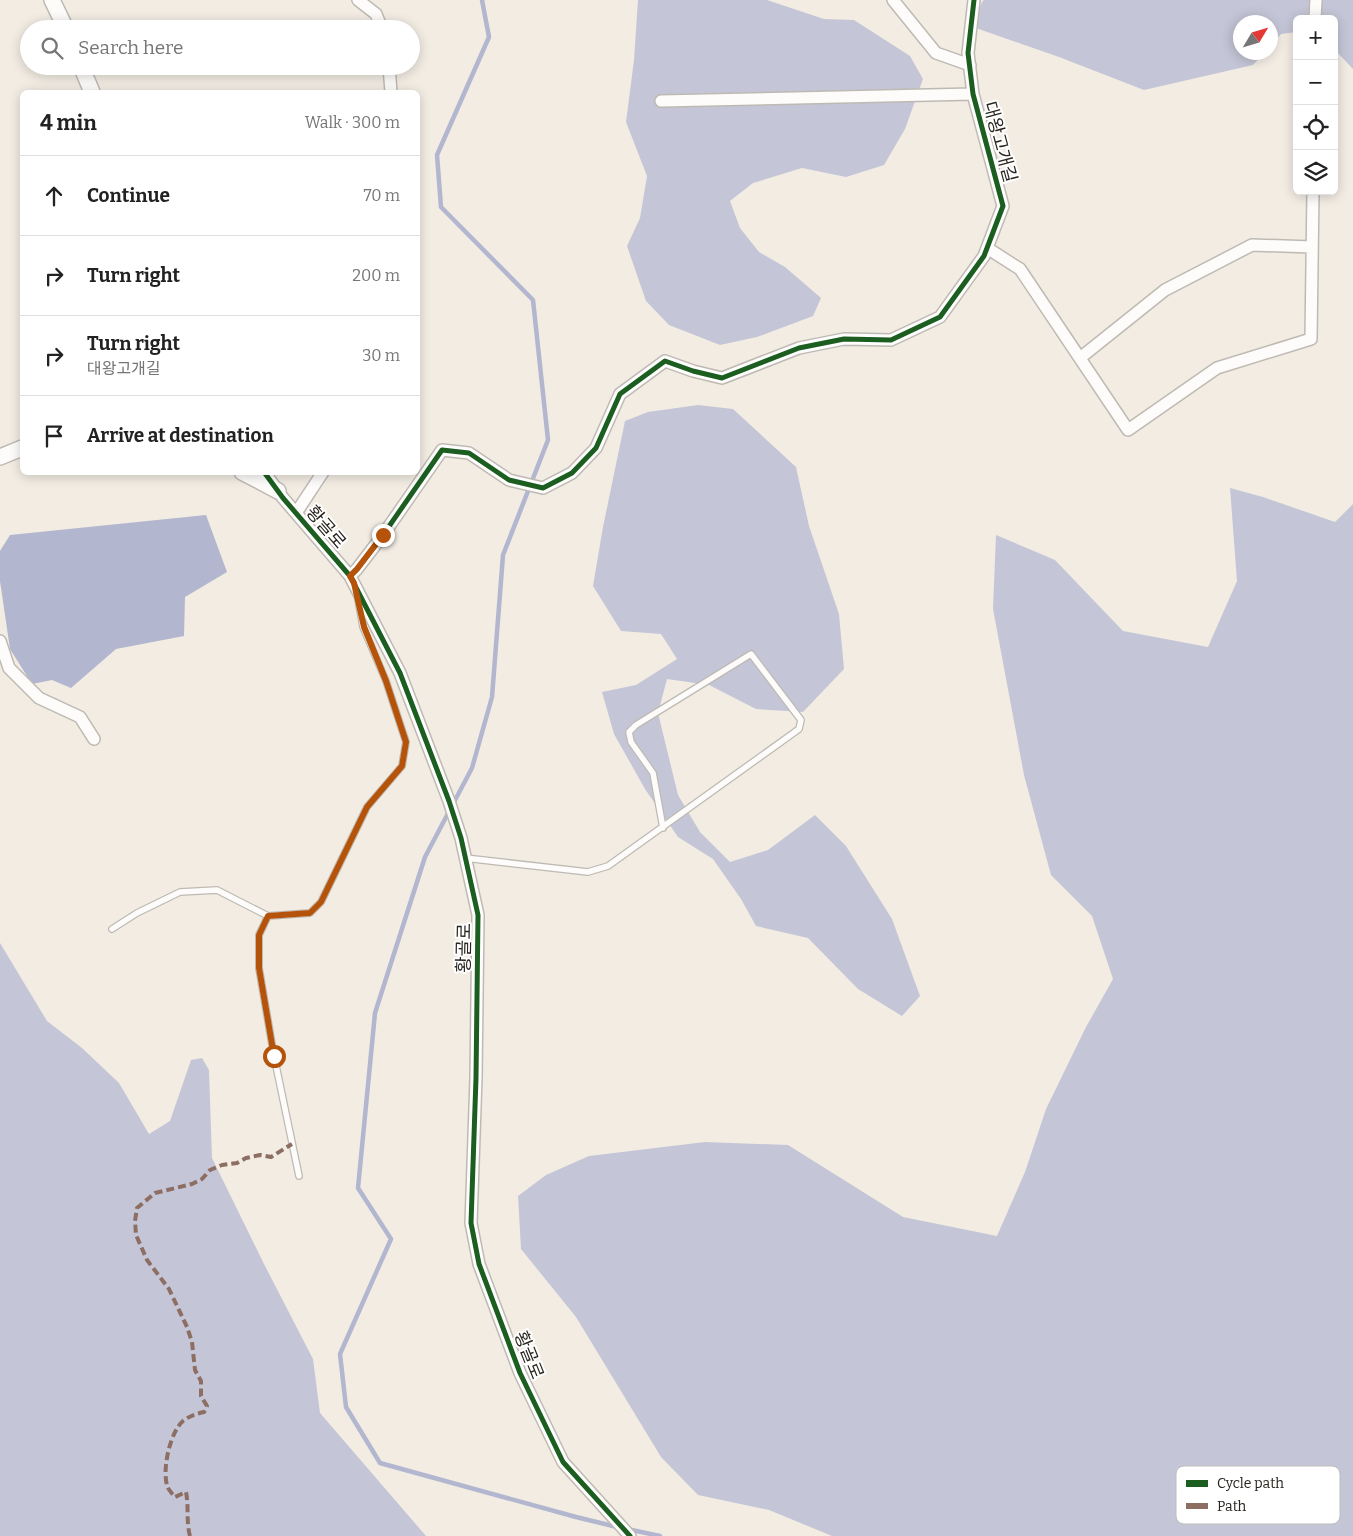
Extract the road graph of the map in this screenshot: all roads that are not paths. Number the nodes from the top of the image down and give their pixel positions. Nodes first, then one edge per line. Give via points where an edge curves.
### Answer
1 (52, 0) edge
2 (358, 0) edge
3 (893, 0) edge
4 (974, 0) edge
5 (1316, 0) edge
6 (1316, 15) edge
7 (62, 20) edge
8 (378, 20) edge
9 (970, 65) junction
10 (85, 75) edge
11 (390, 75) edge
12 (91, 90) edge
13 (391, 90) edge
14 (973, 94) junction
15 (662, 101) dead end
16 (1313, 195) edge
17 (1312, 247) junction
18 (987, 248) junction
19 (1080, 358) junction
20 (20, 449) edge
21 (0, 457) edge
22 (248, 475) edge
23 (266, 475) edge
24 (321, 475) edge
25 (278, 491) junction
26 (296, 513) junction
27 (352, 580) junction
28 (0, 641) edge
29 (94, 739) dead end
30 (664, 828) junction
31 (465, 858) junction
32 (268, 916) junction
33 (112, 929) dead end
34 (299, 1176) dead end
35 (630, 1536) edge

1 - 7 street
2 - 8 street via 376,14
3 - 9 street via 936,53
4 - 9 street, 대왕고개길 via 968,53
5 - 6 street
9 - 14 street, 대왕고개길
10 - 12 street
11 - 13 street
14 - 15 street, 대왕고개길
14 - 18 street, 대왕고개길 via 1004,206
16 - 17 street
17 - 19 street via 1252,245 1165,290
17 - 19 street via 1311,339 1217,368 1128,430
18 - 19 street via 1020,269
18 - 27 street, 대왕고개길 via 940,317 892,340 844,339 799,348 722,378 665,361 620,394 596,448 572,473 543,488 509,480 469,453 442,450
20 - 21 street
22 - 25 street
23 - 25 street, 황골로
24 - 26 street
25 - 26 street, 황골로
26 - 27 street, 황골로
27 - 31 street, 황골로 via 400,673 449,801
27 - 32 lane via 364,627 406,742 402,766 367,807 321,902 310,913
28 - 29 street via 9,668 39,698 80,717
30 - 30 lane via 799,729 801,720 751,654 628,732 631,742 653,773
30 - 31 lane via 608,866 588,872
31 - 35 street, 황골로 via 478,916 471,1223 480,1264 520,1373 563,1462
32 - 33 lane via 217,890 180,892
32 - 34 lane via 259,935 259,968

